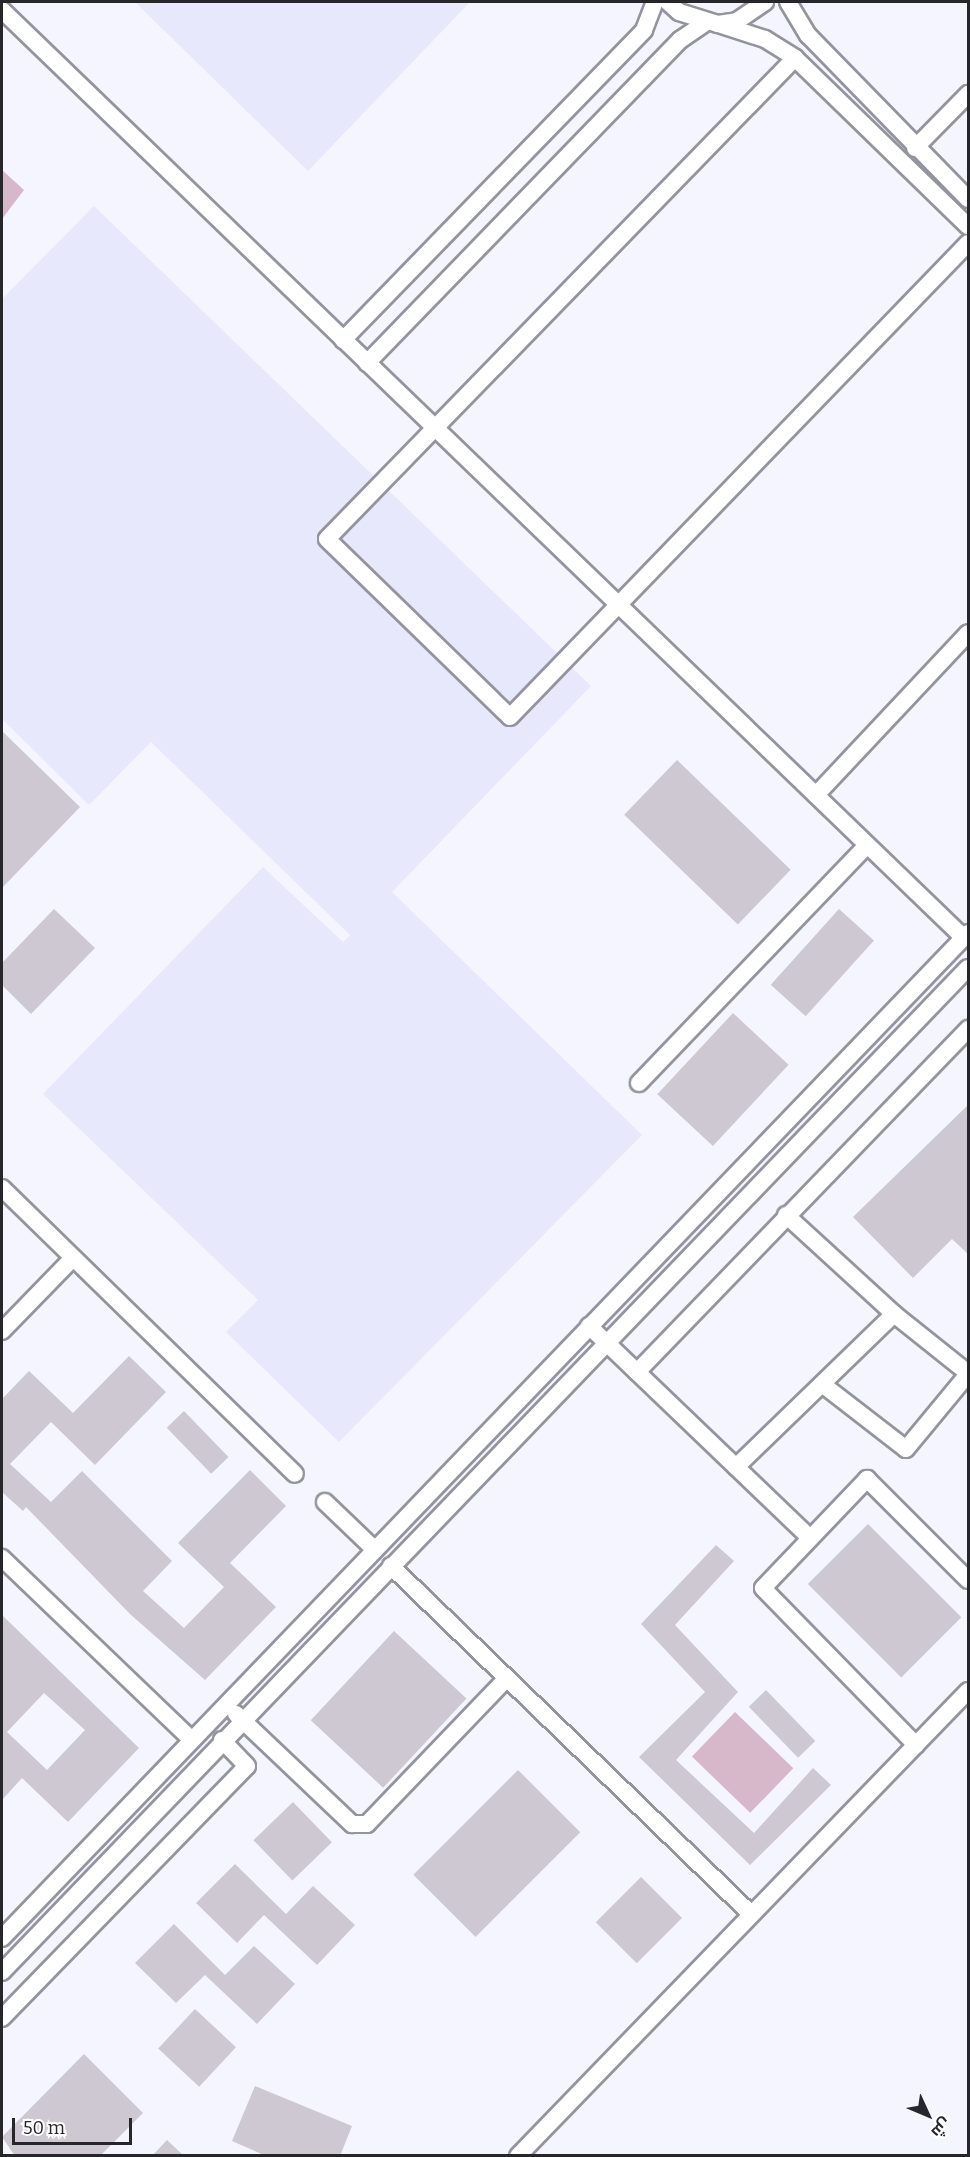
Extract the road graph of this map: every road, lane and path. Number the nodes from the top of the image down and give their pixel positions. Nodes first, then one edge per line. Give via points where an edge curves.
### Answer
1 (655, 2) edge
2 (668, 2) edge
3 (765, 2) edge
4 (788, 2) edge
5 (2, 10) edge
6 (712, 24) junction
7 (795, 58) junction
8 (969, 94) edge
9 (915, 148) junction
10 (969, 199) edge
11 (969, 226) edge
12 (969, 243) edge
13 (343, 340) junction
14 (367, 363) junction
15 (434, 430) junction
16 (619, 606) junction
17 (969, 633) edge
18 (816, 795) junction
19 (867, 846) junction
20 (966, 936) edge
21 (969, 968) edge
22 (969, 1029) edge
23 (639, 1083) dead end
24 (2, 1188) edge
25 (786, 1215) junction
26 (73, 1258) junction
27 (894, 1314) junction
28 (589, 1326) junction
29 (2, 1331) edge
30 (610, 1346) junction
31 (562, 1354) junction
32 (637, 1372) junction
33 (969, 1373) edge
34 (582, 1374) junction
35 (822, 1384) junction
36 (736, 1467) junction
37 (295, 1473) dead end
38 (325, 1502) dead end
39 (810, 1538) junction
40 (375, 1550) junction
41 (2, 1557) edge
42 (391, 1566) junction
43 (969, 1580) edge
44 (507, 1677) junction
45 (969, 1691) edge
46 (226, 1705) junction
47 (242, 1720) junction
48 (192, 1740) junction
49 (222, 1740) junction
50 (916, 1745) junction
51 (45, 1893) junction
52 (63, 1907) junction
53 (751, 1914) junction
54 (20, 1919) junction
55 (35, 1936) junction
56 (2, 1938) edge
57 (2, 1972) edge
58 (2, 2018) edge
59 (518, 2156) edge

1 - 13 street via 644,30
2 - 6 street
3 - 6 street via 737,21
4 - 9 street via 808,36
5 - 13 street
6 - 7 street via 765,39
6 - 14 street via 680,40
7 - 11 street
7 - 15 street
8 - 9 street
9 - 10 street
12 - 16 street
13 - 14 street
14 - 15 street
15 - 16 street
15 - 16 street via 327,539 510,717
16 - 18 street
17 - 18 street
18 - 19 street
19 - 20 street
19 - 23 street
20 - 28 street
21 - 30 street
22 - 25 street
24 - 26 street
25 - 27 street
25 - 32 street
26 - 29 street
26 - 37 street
27 - 33 street
27 - 35 street
28 - 30 street
28 - 31 street
30 - 32 street
30 - 34 street
31 - 34 street
31 - 40 street
32 - 36 street
33 - 35 street via 906,1449
34 - 42 street
35 - 36 street
36 - 39 street
38 - 40 street
39 - 43 street via 867,1479
39 - 50 street via 763,1588
40 - 46 street
41 - 48 street
42 - 44 street
42 - 47 street
44 - 47 street via 367,1824 352,1824
44 - 53 street
45 - 50 street
46 - 47 street
46 - 48 street
47 - 49 street
48 - 51 street
49 - 52 street
49 - 58 street via 247,1766
50 - 53 street
51 - 52 street
51 - 54 street
52 - 55 street
53 - 59 street
54 - 55 street
54 - 56 street
55 - 57 street

